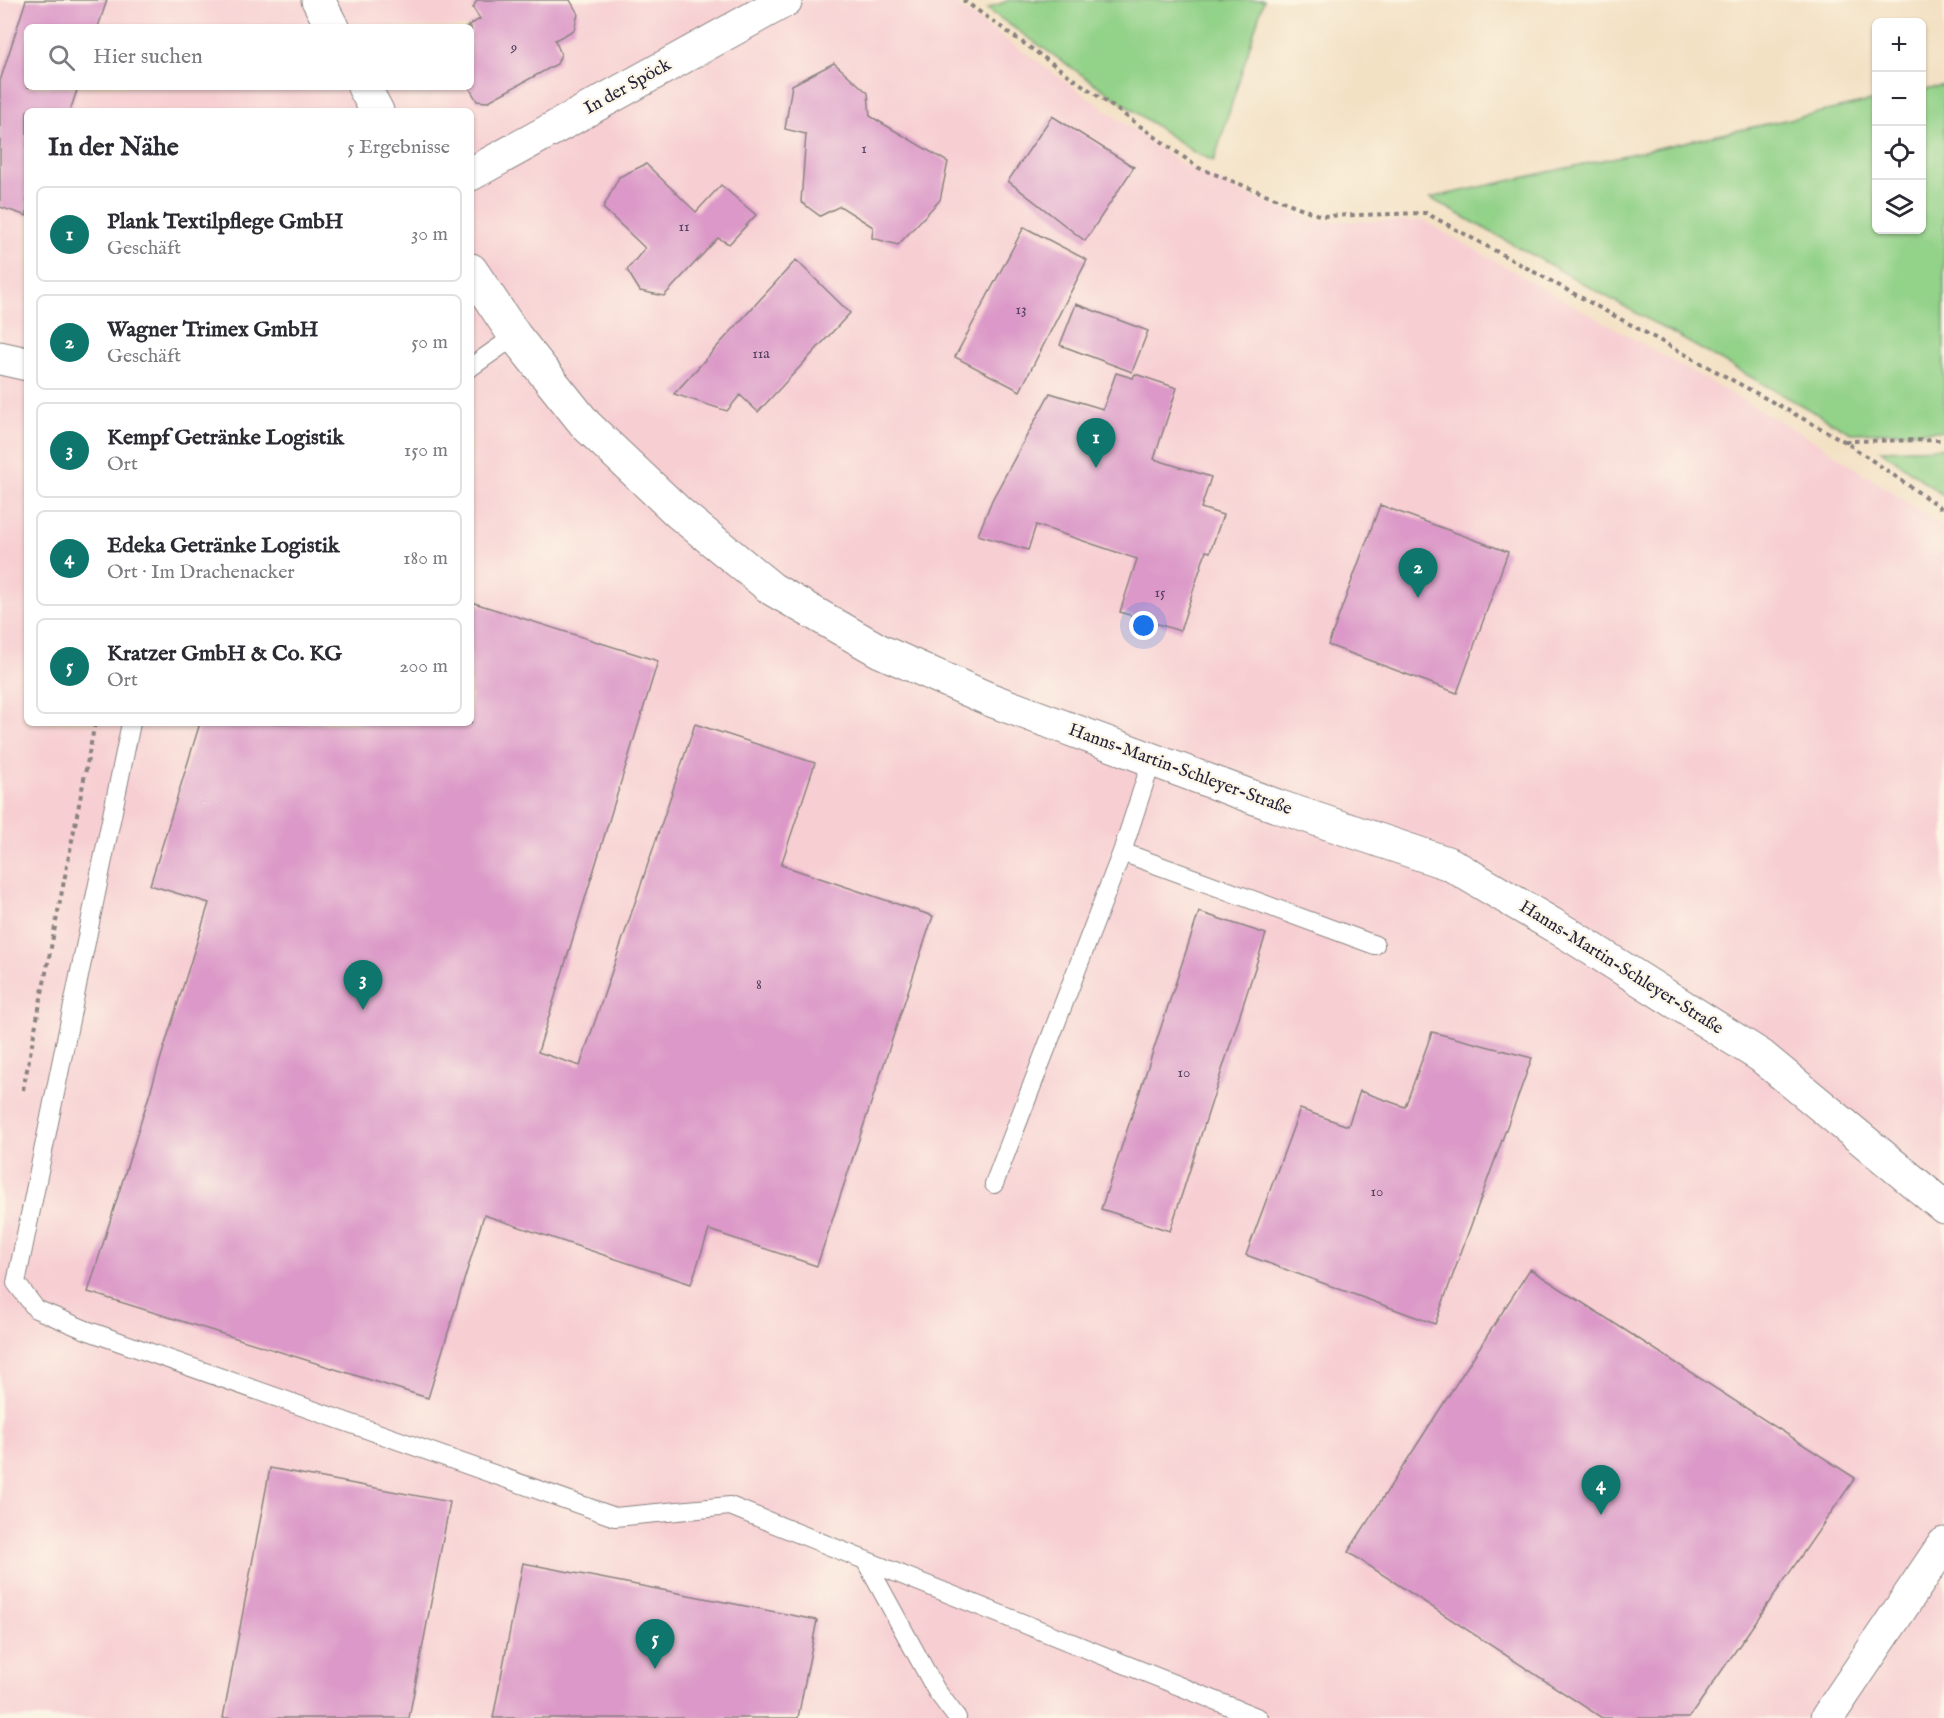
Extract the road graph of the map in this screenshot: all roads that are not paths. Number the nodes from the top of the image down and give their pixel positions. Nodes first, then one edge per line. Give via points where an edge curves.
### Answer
1 (318, 0) edge
2 (786, 0) edge
3 (331, 24) edge
4 (366, 90) edge
5 (375, 108) edge
6 (474, 172) edge
7 (474, 274) edge
8 (515, 336) junction
9 (0, 358) edge
10 (24, 363) edge
11 (474, 365) edge
12 (130, 726) edge
13 (1152, 760) junction
14 (1122, 852) junction
15 (1375, 945) dead end
16 (994, 1184) dead end
17 (1944, 1207) edge
18 (1944, 1545) edge
19 (865, 1560) junction
20 (957, 1718) edge
21 (1259, 1718) edge
22 (1827, 1718) edge

1 - 3 street
2 - 6 street, In der Spöck
4 - 5 street
7 - 8 street, Hanns-Martin-Schleyer-Straße
8 - 11 lane
8 - 13 street, Hanns-Martin-Schleyer-Straße via 586,425 679,513 772,589 880,651 991,700
9 - 10 street
12 - 19 lane via 16,1283 36,1309 615,1517 730,1506
13 - 14 lane
13 - 17 street, Hanns-Martin-Schleyer-Straße via 1450,864 1761,1056
14 - 15 lane
14 - 16 lane
18 - 22 street
19 - 20 lane via 936,1690
19 - 21 lane

